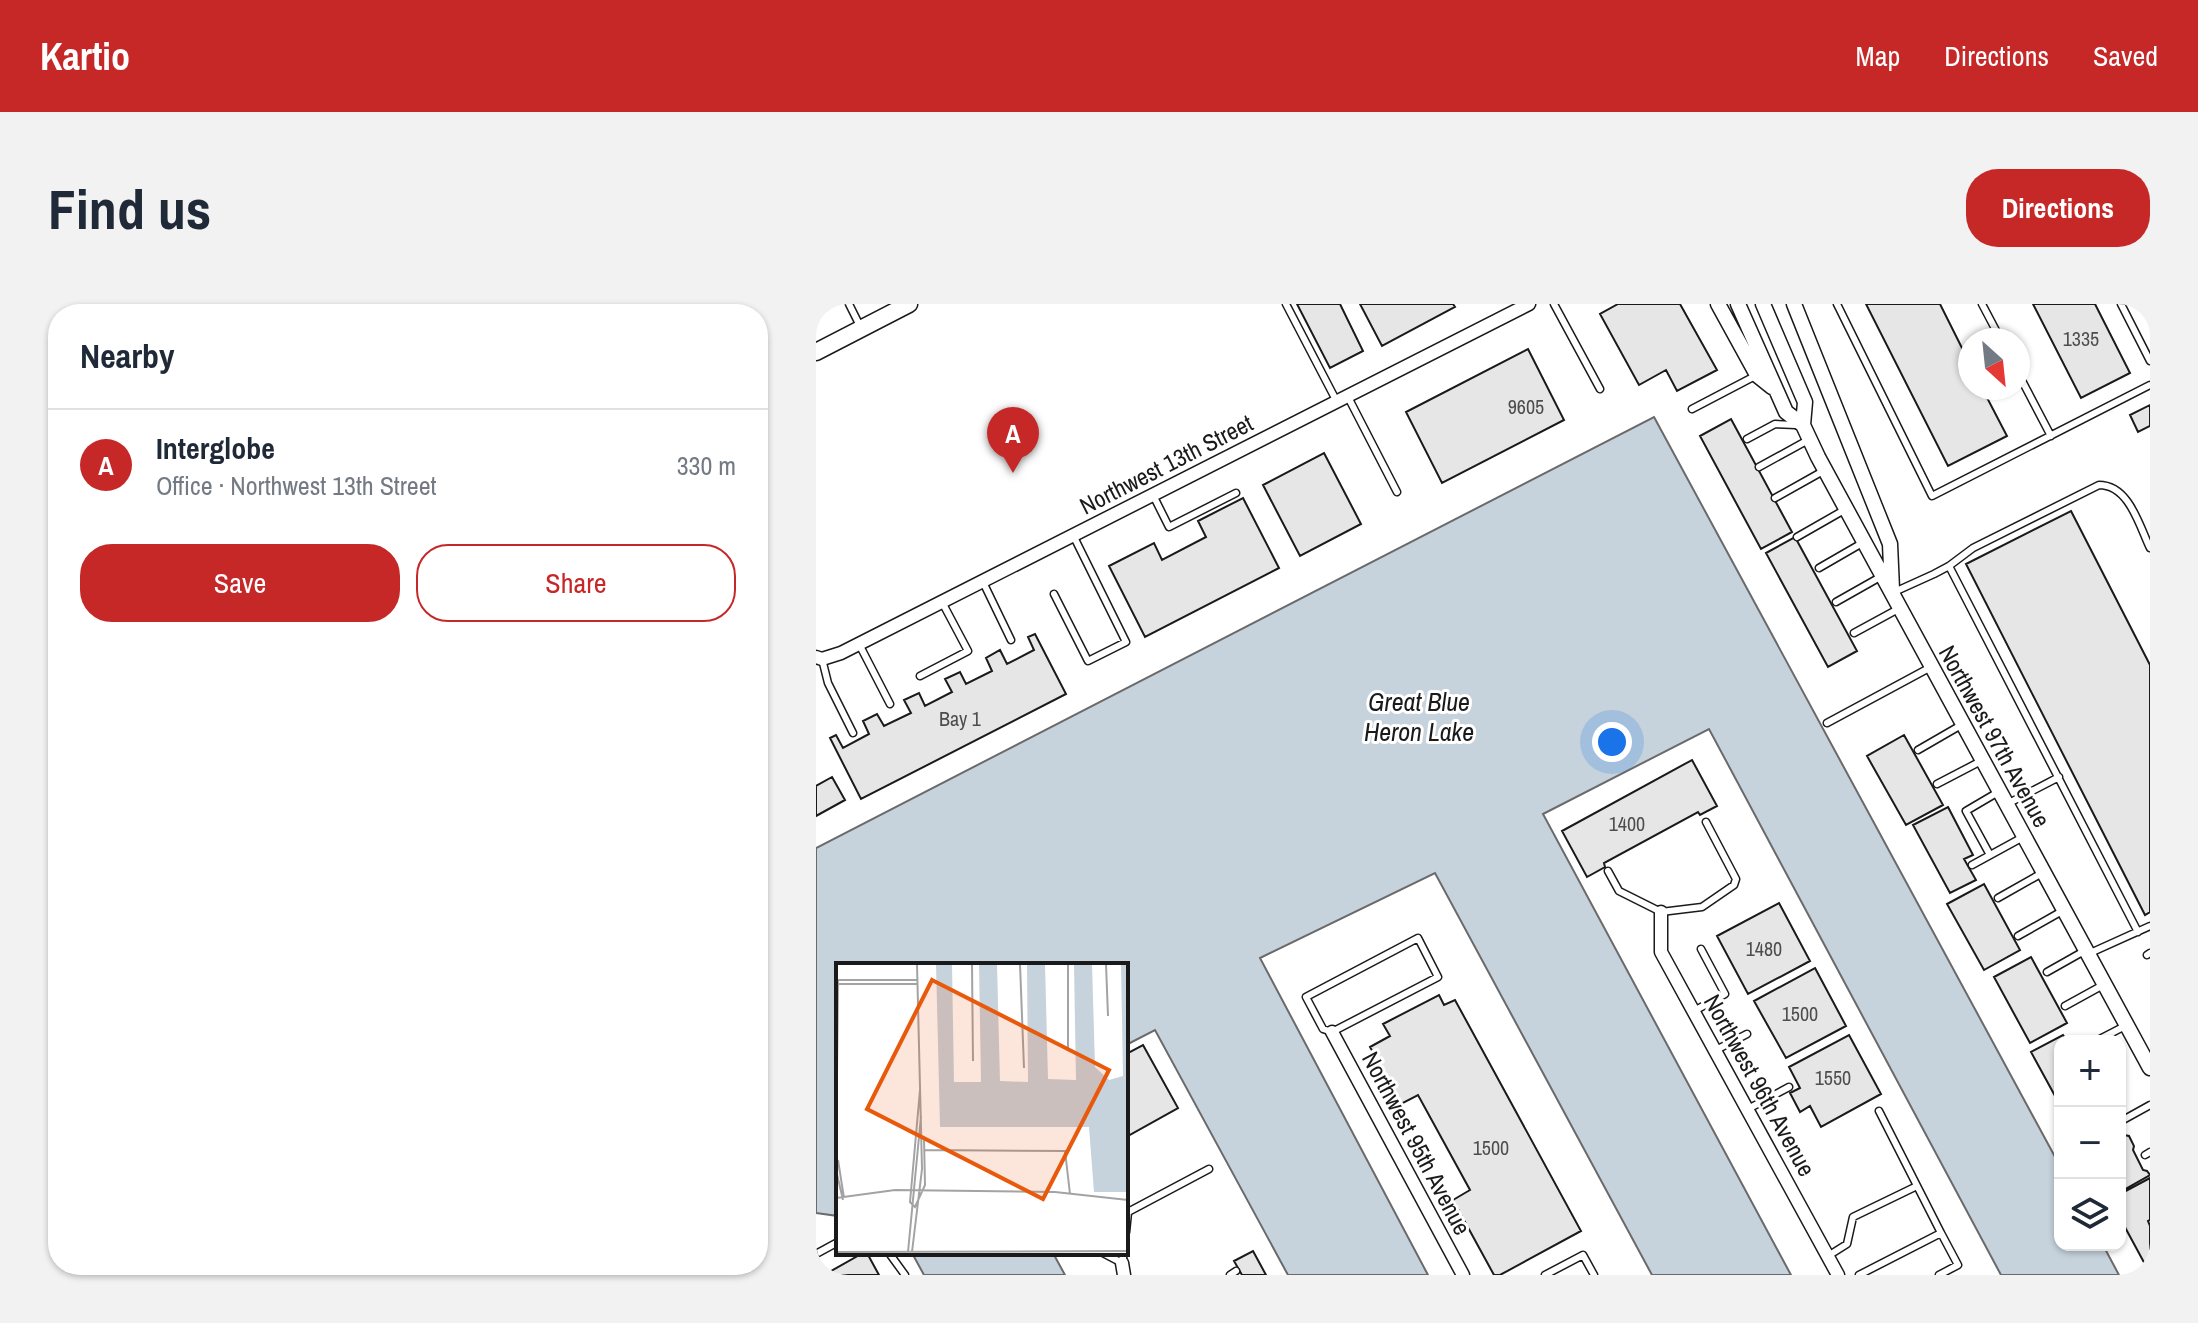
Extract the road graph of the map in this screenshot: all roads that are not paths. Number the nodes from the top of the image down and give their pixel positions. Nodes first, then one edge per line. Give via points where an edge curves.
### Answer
1 (849, 304) edge
2 (909, 304) edge
3 (1286, 304) edge
4 (1529, 304) edge
5 (1554, 304) edge
6 (1718, 304) edge
7 (1738, 304) edge
8 (1763, 304) edge
9 (1794, 304) edge
10 (1837, 304) edge
11 (1982, 304) edge
12 (2121, 304) edge
13 (1995, 328) edge
14 (861, 329) junction
15 (816, 352) edge
16 (2150, 361) edge
17 (1757, 375) junction
18 (2150, 385) edge
19 (1600, 389) dead end
20 (1776, 390) junction
21 (2030, 396) edge
22 (1342, 400) junction
23 (1692, 409) dead end
24 (1807, 432) junction
25 (2051, 436) junction
26 (1747, 439) dead end
27 (1759, 467) dead end
28 (1825, 470) junction
29 (1397, 492) dead end
30 (1236, 493) dead end
31 (1153, 495) junction
32 (1775, 498) dead end
33 (1846, 509) junction
34 (1073, 535) junction
35 (1797, 537) dead end
36 (1864, 542) junction
37 (2150, 548) edge
38 (1949, 566) junction
39 (1819, 568) dead end
40 (1882, 576) junction
41 (983, 582) junction
42 (1892, 593) junction
43 (1054, 594) dead end
44 (942, 602) junction
45 (1836, 602) dead end
46 (1900, 608) junction
47 (1854, 633) dead end
48 (1011, 640) dead end
49 (859, 644) junction
50 (819, 658) edge
51 (1931, 667) junction
52 (920, 676) dead end
53 (890, 704) dead end
54 (1827, 723) dead end
55 (1963, 724) junction
56 (853, 733) dead end
57 (1918, 750) dead end
58 (1983, 760) junction
59 (2059, 777) junction
60 (1937, 784) dead end
61 (2003, 798) junction
62 (1706, 822) dead end
63 (2025, 836) junction
64 (1990, 855) junction
65 (1972, 865) dead end
66 (1608, 871) dead end
67 (2044, 872) junction
68 (1998, 898) dead end
69 (2064, 910) junction
70 (1661, 912) junction
71 (2150, 926) edge
72 (2138, 932) junction
73 (2018, 936) dead end
74 (1701, 949) dead end
75 (2087, 952) junction
76 (2047, 972) dead end
77 (2105, 984) junction
78 (2065, 1006) dead end
79 (1694, 1011) junction
80 (2127, 1025) junction
81 (1332, 1032) junction
82 (1747, 1034) dead end
83 (2108, 1035) edge
84 (1716, 1050) junction
85 (2150, 1068) edge
86 (1789, 1087) dead end
87 (2150, 1105) edge
88 (1748, 1109) junction
89 (1879, 1111) dead end
90 (2126, 1118) edge
91 (1209, 1169) dead end
92 (1917, 1186) junction
93 (1128, 1210) edge
94 (1941, 1233) junction
95 (836, 1243) edge
96 (816, 1254) edge
97 (890, 1255) edge
98 (1828, 1256) junction
99 (1876, 1271) edge
100 (905, 1275) edge
101 (1463, 1275) edge
102 (1545, 1275) edge
103 (1594, 1275) edge
104 (1838, 1275) edge
105 (1859, 1275) edge
106 (1939, 1275) edge

1 - 14 lane
2 - 14 main road
3 - 22 lane
4 - 22 street, Northwest 13th Street
5 - 19 lane
6 - 17 street
7 - 20 street, Northwest 97th Avenue
8 - 24 street, Northwest 97th Avenue via 1805,402
9 - 42 street via 1890,544
10 - 25 lane via 1932,496
11 - 13 lane
12 - 16 lane
14 - 15 main road
17 - 20 street
17 - 23 lane
18 - 25 lane
20 - 24 street, Northwest 97th Avenue via 1786,412
21 - 25 lane
22 - 29 lane
22 - 31 street, Northwest 13th Street
24 - 26 lane via 1775,424
24 - 27 lane
24 - 28 street, Northwest 97th Avenue
28 - 32 lane
28 - 33 street, Northwest 97th Avenue
30 - 31 lane via 1169,527
31 - 34 street, Northwest 13th Street
33 - 35 lane
33 - 36 street, Northwest 97th Avenue
34 - 41 street, Northwest 13th Street
34 - 43 lane via 1126,642 1088,661
36 - 39 lane
36 - 40 street, Northwest 97th Avenue
37 - 38 lane via 2124,496 2099,485 1973,548
38 - 42 lane
38 - 59 lane
40 - 42 street, Northwest 97th Avenue
40 - 45 lane
41 - 44 street, Northwest 13th Street
41 - 48 lane
42 - 46 street, Northwest 97th Avenue
44 - 49 street, Northwest 13th Street
44 - 52 lane via 968,651
46 - 47 lane
46 - 51 street, Northwest 97th Avenue
49 - 50 street, Northwest 13th Street
49 - 53 lane
50 - 56 lane
51 - 54 lane
51 - 55 street, Northwest 97th Avenue
55 - 57 lane
55 - 58 street, Northwest 97th Avenue
58 - 60 lane
58 - 61 street, Northwest 97th Avenue
59 - 61 lane
59 - 72 lane
61 - 63 street, Northwest 97th Avenue
61 - 64 lane via 1966,811
62 - 70 lane via 1735,874 1734,885 1702,907
63 - 64 lane
63 - 67 street, Northwest 97th Avenue
64 - 65 lane
66 - 70 lane via 1619,891
67 - 68 lane
67 - 69 street, Northwest 97th Avenue
69 - 73 lane
69 - 75 street, Northwest 97th Avenue
70 - 79 street, Northwest 96th Avenue via 1661,952
71 - 72 lane
72 - 75 lane
74 - 79 lane via 1725,994
75 - 76 lane
75 - 77 street, Northwest 97th Avenue
77 - 78 lane
77 - 80 street, Northwest 97th Avenue
79 - 84 street, Northwest 96th Avenue
80 - 83 lane
80 - 85 street, Northwest 97th Avenue
81 - 81 lane via 1438,977 1418,938 1306,997 1323,1029
81 - 101 street, Northwest 95th Avenue
82 - 84 lane
84 - 88 street, Northwest 96th Avenue
86 - 88 lane
87 - 90 lane
88 - 98 street, Northwest 96th Avenue
89 - 92 lane
91 - 93 lane
92 - 94 lane
92 - 98 lane via 1853,1217 1847,1244
94 - 99 lane
94 - 106 lane via 1958,1265
95 - 96 lane
97 - 100 lane
98 - 104 street, Northwest 96th Avenue
99 - 105 lane
102 - 103 lane via 1583,1255

